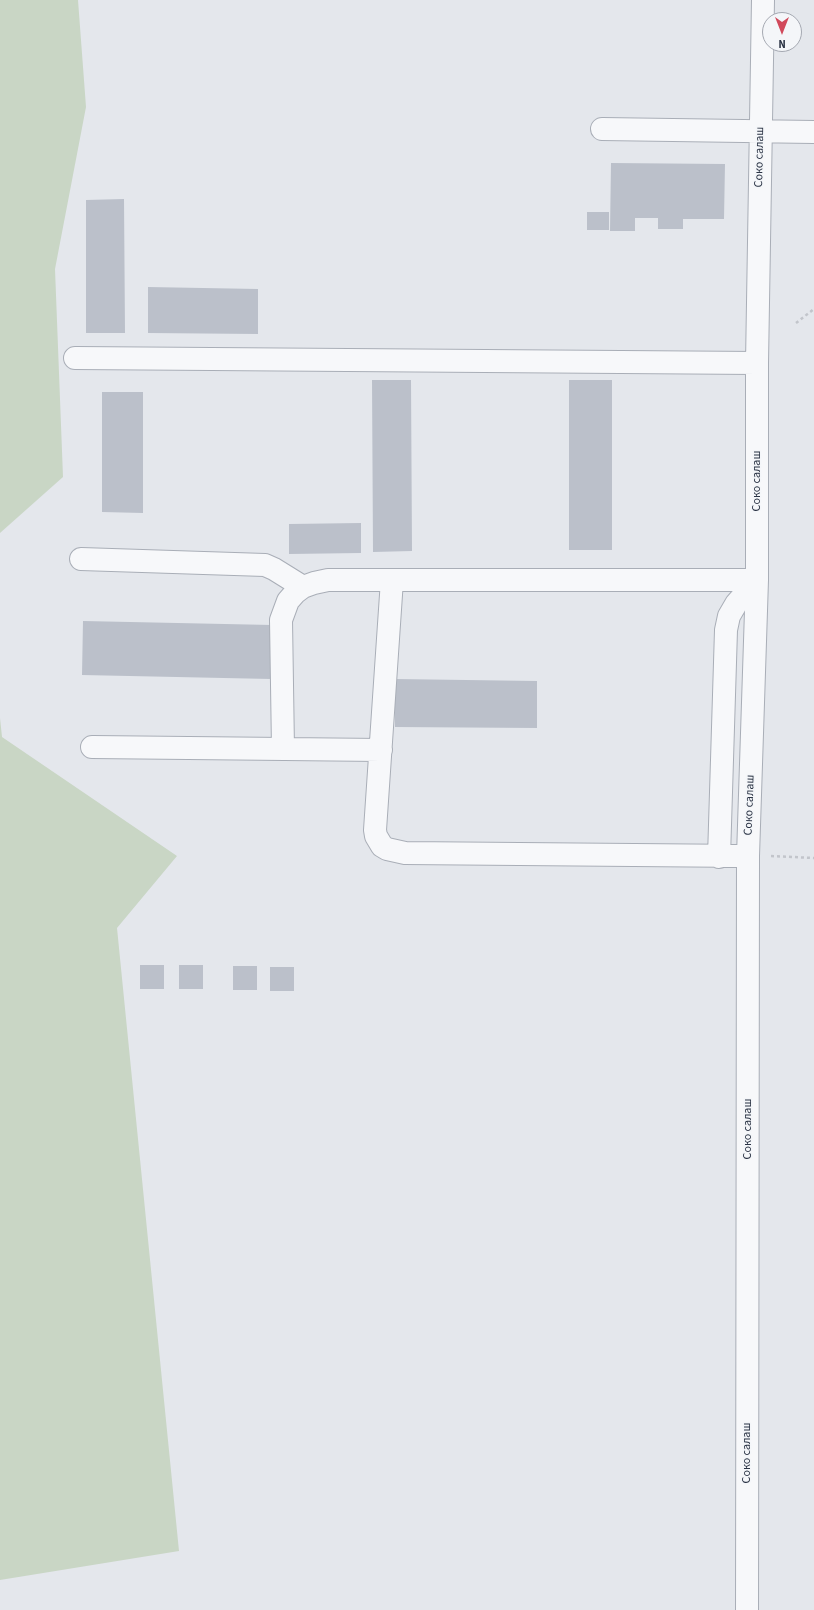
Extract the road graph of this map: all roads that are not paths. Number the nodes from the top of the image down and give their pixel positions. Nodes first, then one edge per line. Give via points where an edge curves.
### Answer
1 (763, 0) edge
2 (602, 130) dead end
3 (760, 131) junction
4 (814, 132) edge
5 (75, 358) dead end
6 (756, 364) junction
7 (81, 560) dead end
8 (392, 580) junction
9 (757, 580) junction
10 (303, 587) junction
11 (92, 747) dead end
12 (283, 749) junction
13 (381, 750) junction
14 (719, 856) junction
15 (748, 856) junction
16 (747, 1610) edge

1 - 3 lane, Соко салаш
2 - 3 lane
3 - 4 lane
3 - 6 lane, Соко салаш
5 - 6 lane
6 - 9 lane, Соко салаш
7 - 10 lane via 265,565
8 - 9 lane
8 - 10 lane via 328,580
8 - 13 lane
9 - 14 lane via 736,604 729,616 726,630
9 - 15 lane, Соко салаш
10 - 12 lane via 288,601 282,620
11 - 12 lane
12 - 13 lane
13 - 14 lane via 375,830 379,841 387,849 405,853
14 - 15 lane
15 - 16 lane, Соко салаш

